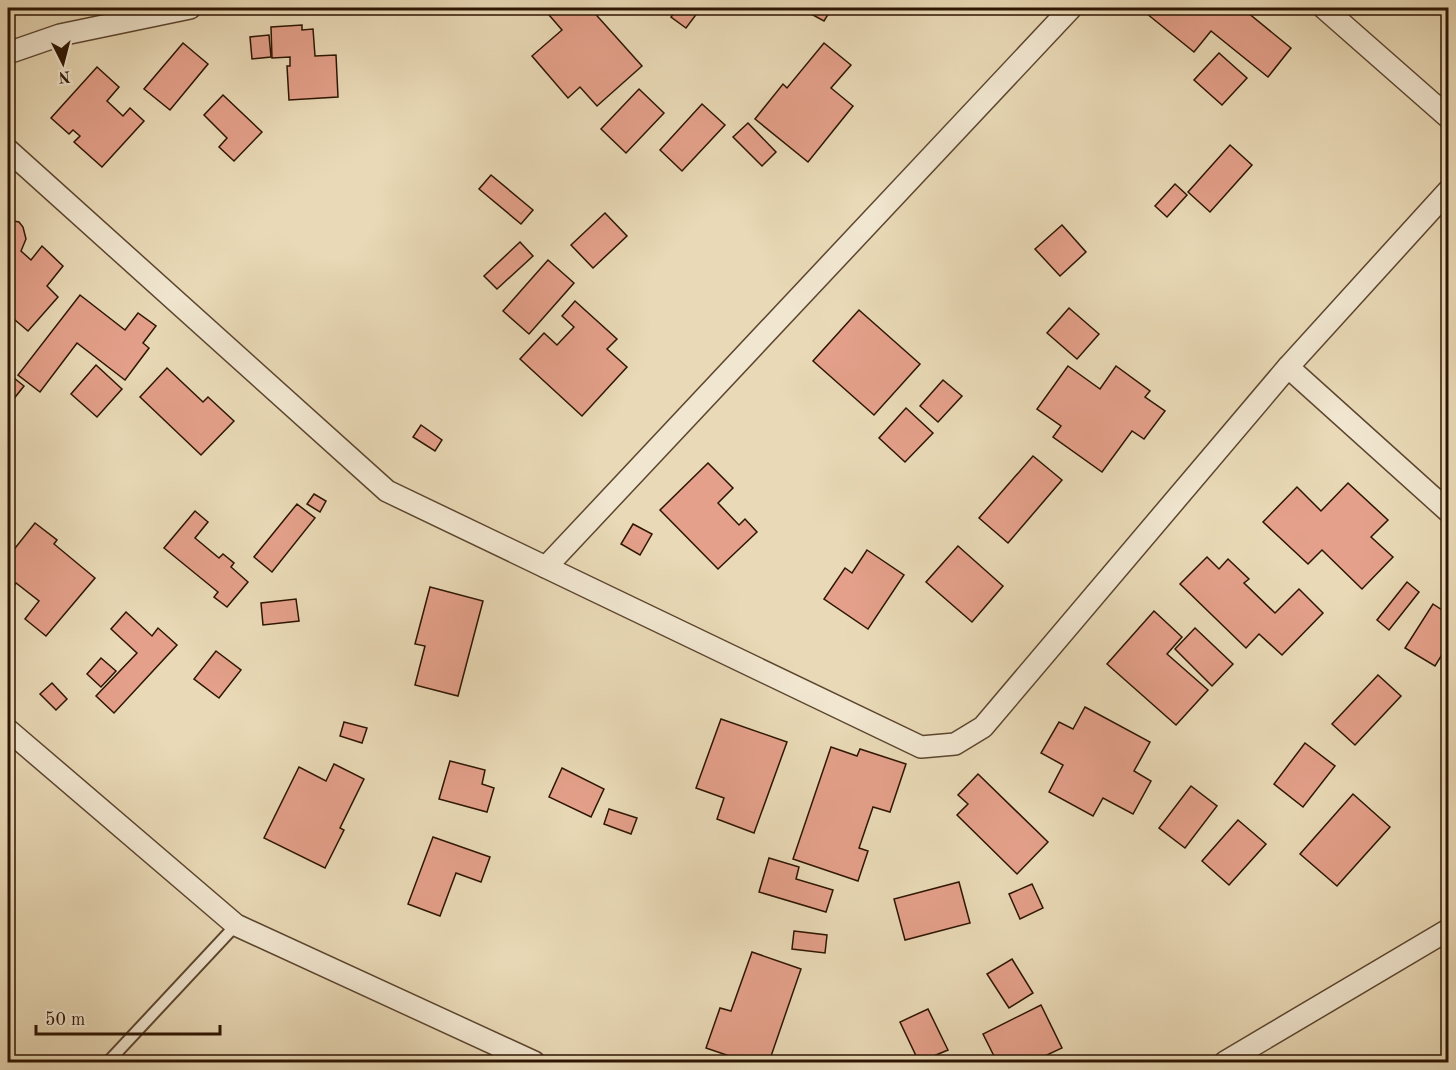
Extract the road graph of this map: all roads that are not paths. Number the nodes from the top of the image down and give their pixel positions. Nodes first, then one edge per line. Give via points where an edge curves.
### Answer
1 (190, 8) edge
2 (1071, 8) edge
3 (1324, 8) edge
4 (8, 53) edge
5 (1449, 117) edge
6 (8, 150) edge
7 (1449, 191) edge
8 (1288, 368) junction
9 (1449, 511) edge
10 (546, 567) junction
11 (8, 730) edge
12 (236, 925) junction
13 (1449, 930) edge
14 (527, 1061) edge
15 (108, 1062) edge
16 (1225, 1062) edge

1 - 4 street via 60,35
2 - 10 street
3 - 5 street
6 - 10 street via 387,490
7 - 8 street
8 - 9 street
8 - 10 street via 983,728 955,744 921,747
11 - 12 street
12 - 14 street
12 - 15 lane
13 - 16 street

